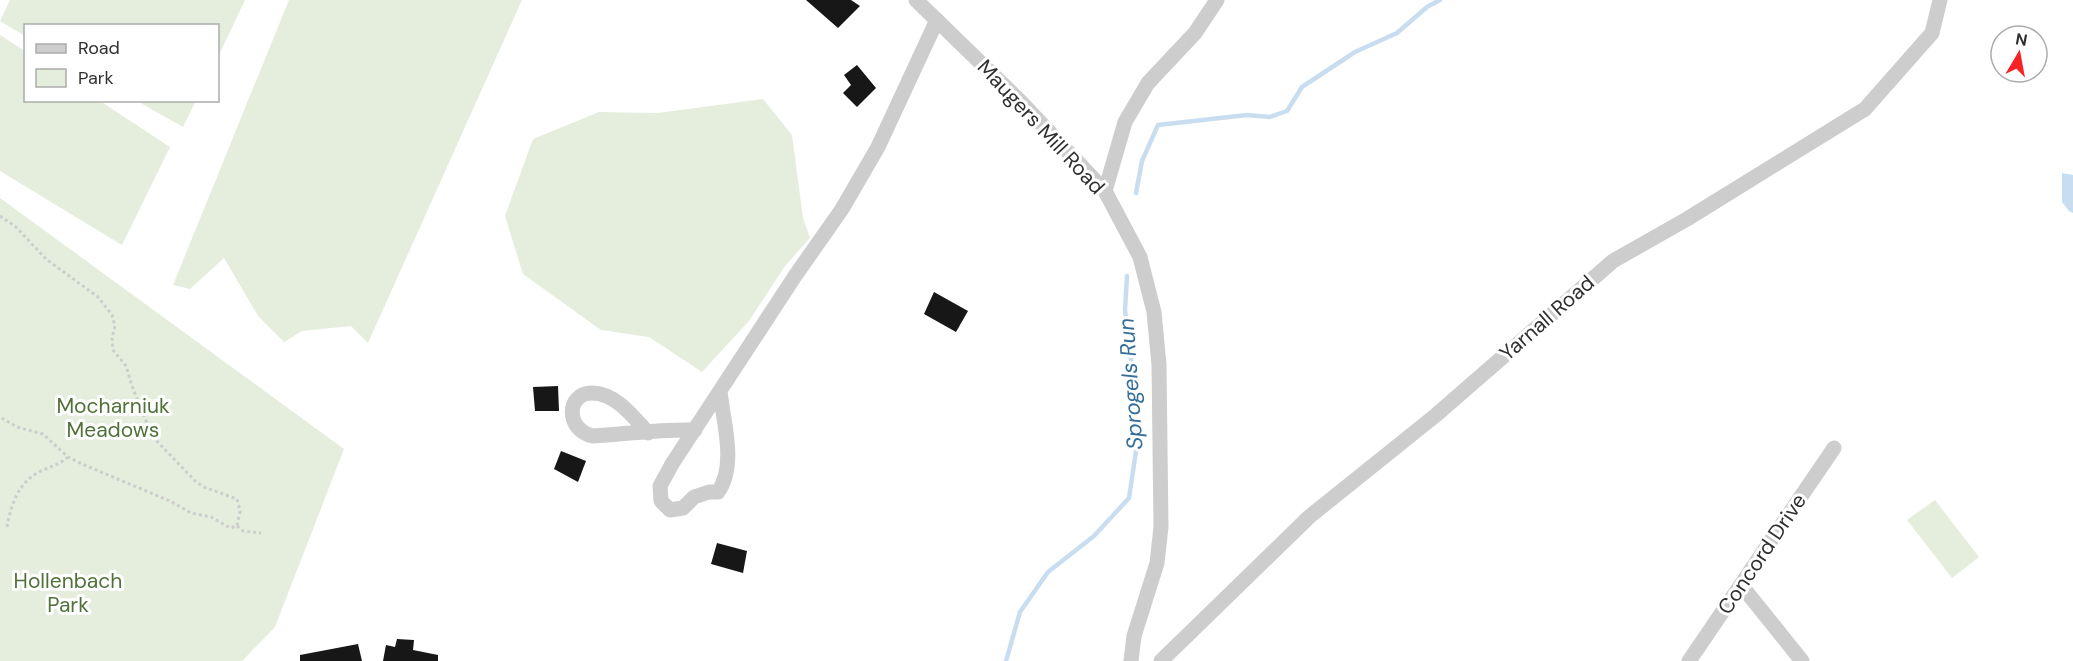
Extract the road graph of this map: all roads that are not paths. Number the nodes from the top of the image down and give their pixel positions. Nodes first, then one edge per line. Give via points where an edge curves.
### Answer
1 (916, 0) edge
2 (1217, 0) edge
3 (1940, 0) edge
4 (937, 21) junction
5 (1105, 191) junction
6 (720, 391) junction
7 (695, 430) junction
8 (648, 433) junction
9 (1834, 448) dead end
10 (1741, 585) junction
11 (1131, 661) edge
12 (1161, 661) edge
13 (1689, 661) edge
14 (1802, 661) edge

1 - 4 street, Maugers Mill Road
2 - 5 street via 1195,33 1149,83 1125,122
3 - 12 street, Yarnall Road via 1932,33 1865,109 1613,261 1436,415 1309,517
4 - 5 street, Maugers Mill Road
4 - 6 street via 878,147 842,209
5 - 11 street, Maugers Mill Road via 1140,257 1154,312 1159,365 1161,527
6 - 7 street
6 - 7 street via 728,441 725,482 718,492 694,497 683,508 669,510 661,501 660,486
7 - 8 street
8 - 8 street via 585,435 572,420 572,410 586,394 605,396 628,410
9 - 10 street, Concord Drive
10 - 13 street, Concord Drive
10 - 14 street

